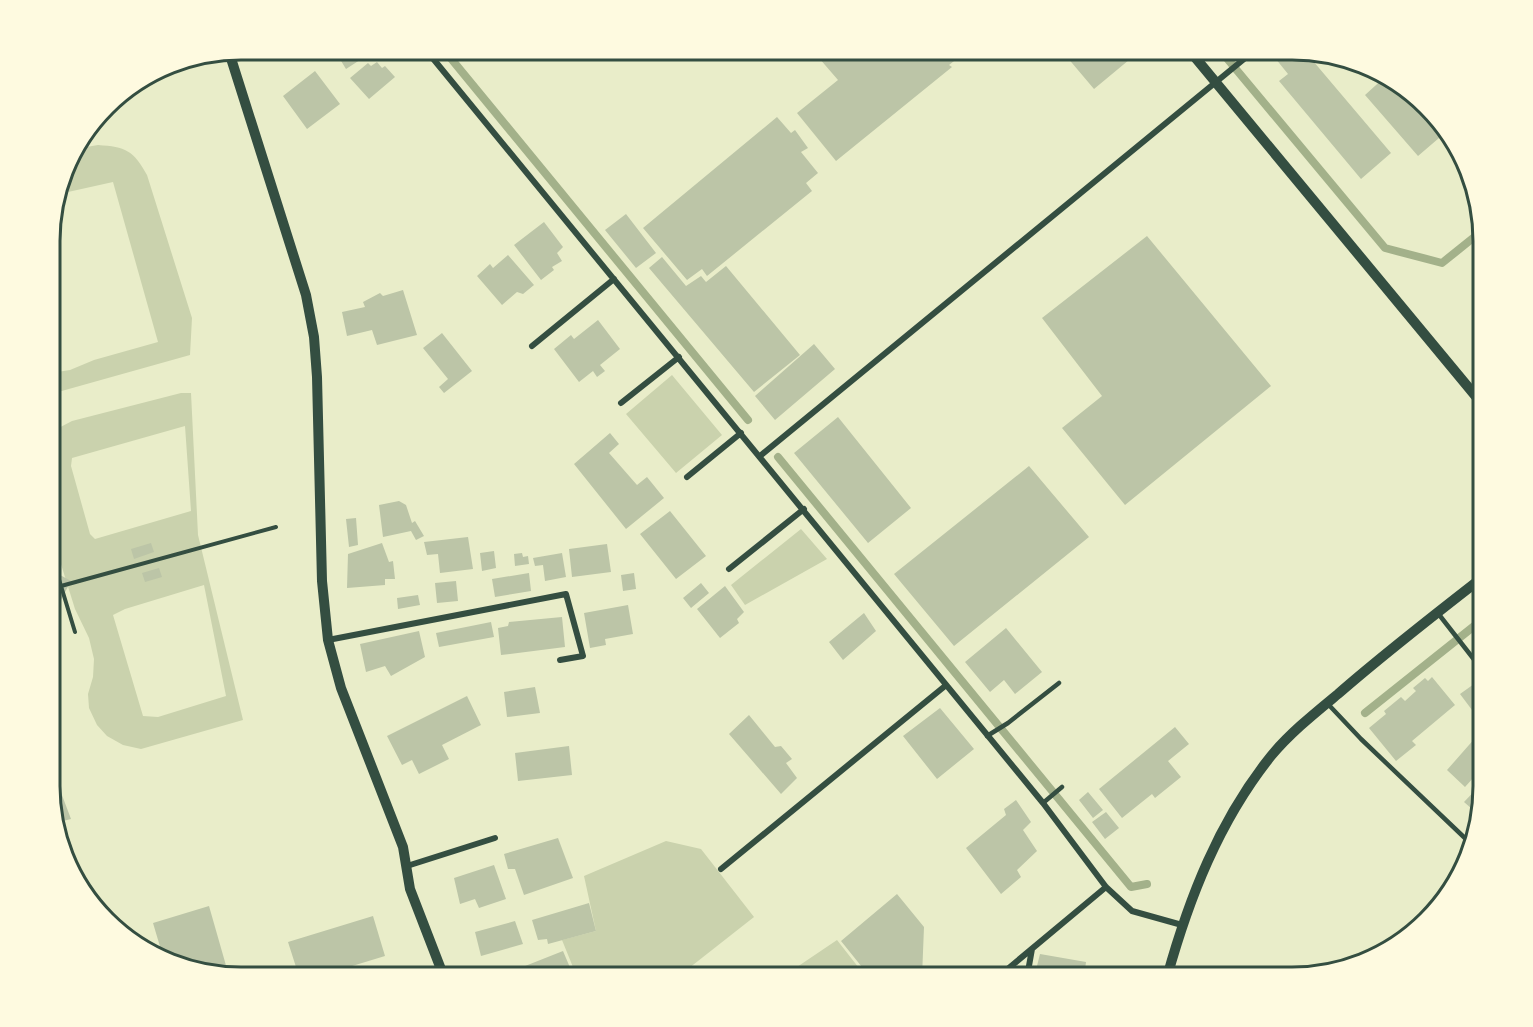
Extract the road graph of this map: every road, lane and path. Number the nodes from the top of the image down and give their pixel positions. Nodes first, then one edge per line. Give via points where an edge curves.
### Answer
1 (434, 60) edge
2 (1197, 60) edge
3 (1243, 60) edge
4 (232, 61) edge
5 (1216, 82) junction
6 (614, 279) junction
7 (532, 346) dead end
8 (679, 357) junction
9 (1473, 393) edge
10 (621, 403) dead end
11 (741, 433) junction
12 (760, 456) junction
13 (687, 477) dead end
14 (804, 509) junction
15 (276, 527) dead end
16 (729, 569) dead end
17 (60, 583) edge
18 (1473, 585) edge
19 (61, 586) junction
20 (1437, 612) junction
21 (75, 632) dead end
22 (328, 640) junction
23 (1473, 658) edge
24 (560, 660) dead end
25 (1059, 683) dead end
26 (945, 686) junction
27 (1327, 703) junction
28 (987, 736) junction
29 (1062, 786) dead end
30 (1043, 803) junction
31 (495, 838) dead end
32 (1465, 838) edge
33 (407, 866) junction
34 (721, 869) dead end
35 (1106, 887) junction
36 (1182, 925) junction
37 (1032, 949) junction
38 (440, 967) edge
39 (1010, 967) edge
40 (1029, 967) edge
41 (1170, 967) edge

1 - 6 street
2 - 5 street
3 - 5 street
4 - 22 street via 306,295 314,337 322,581
5 - 9 street
5 - 12 street
6 - 7 street
6 - 8 street
8 - 10 street
8 - 11 street
11 - 12 street
11 - 13 street
12 - 14 street
14 - 16 street
14 - 26 street
15 - 19 path
17 - 19 path
18 - 20 street
19 - 21 path
20 - 23 lane
20 - 27 street
22 - 24 street via 566,594 584,656
22 - 33 street via 341,688 404,847
25 - 28 lane
26 - 28 street
26 - 34 street
27 - 32 lane
27 - 36 street via 1272,756 1236,807 1206,861
28 - 30 street
29 - 30 lane
30 - 35 street
31 - 33 street
33 - 38 street via 410,889
35 - 36 street via 1132,911
35 - 37 street
36 - 41 street
37 - 39 street
37 - 40 street

